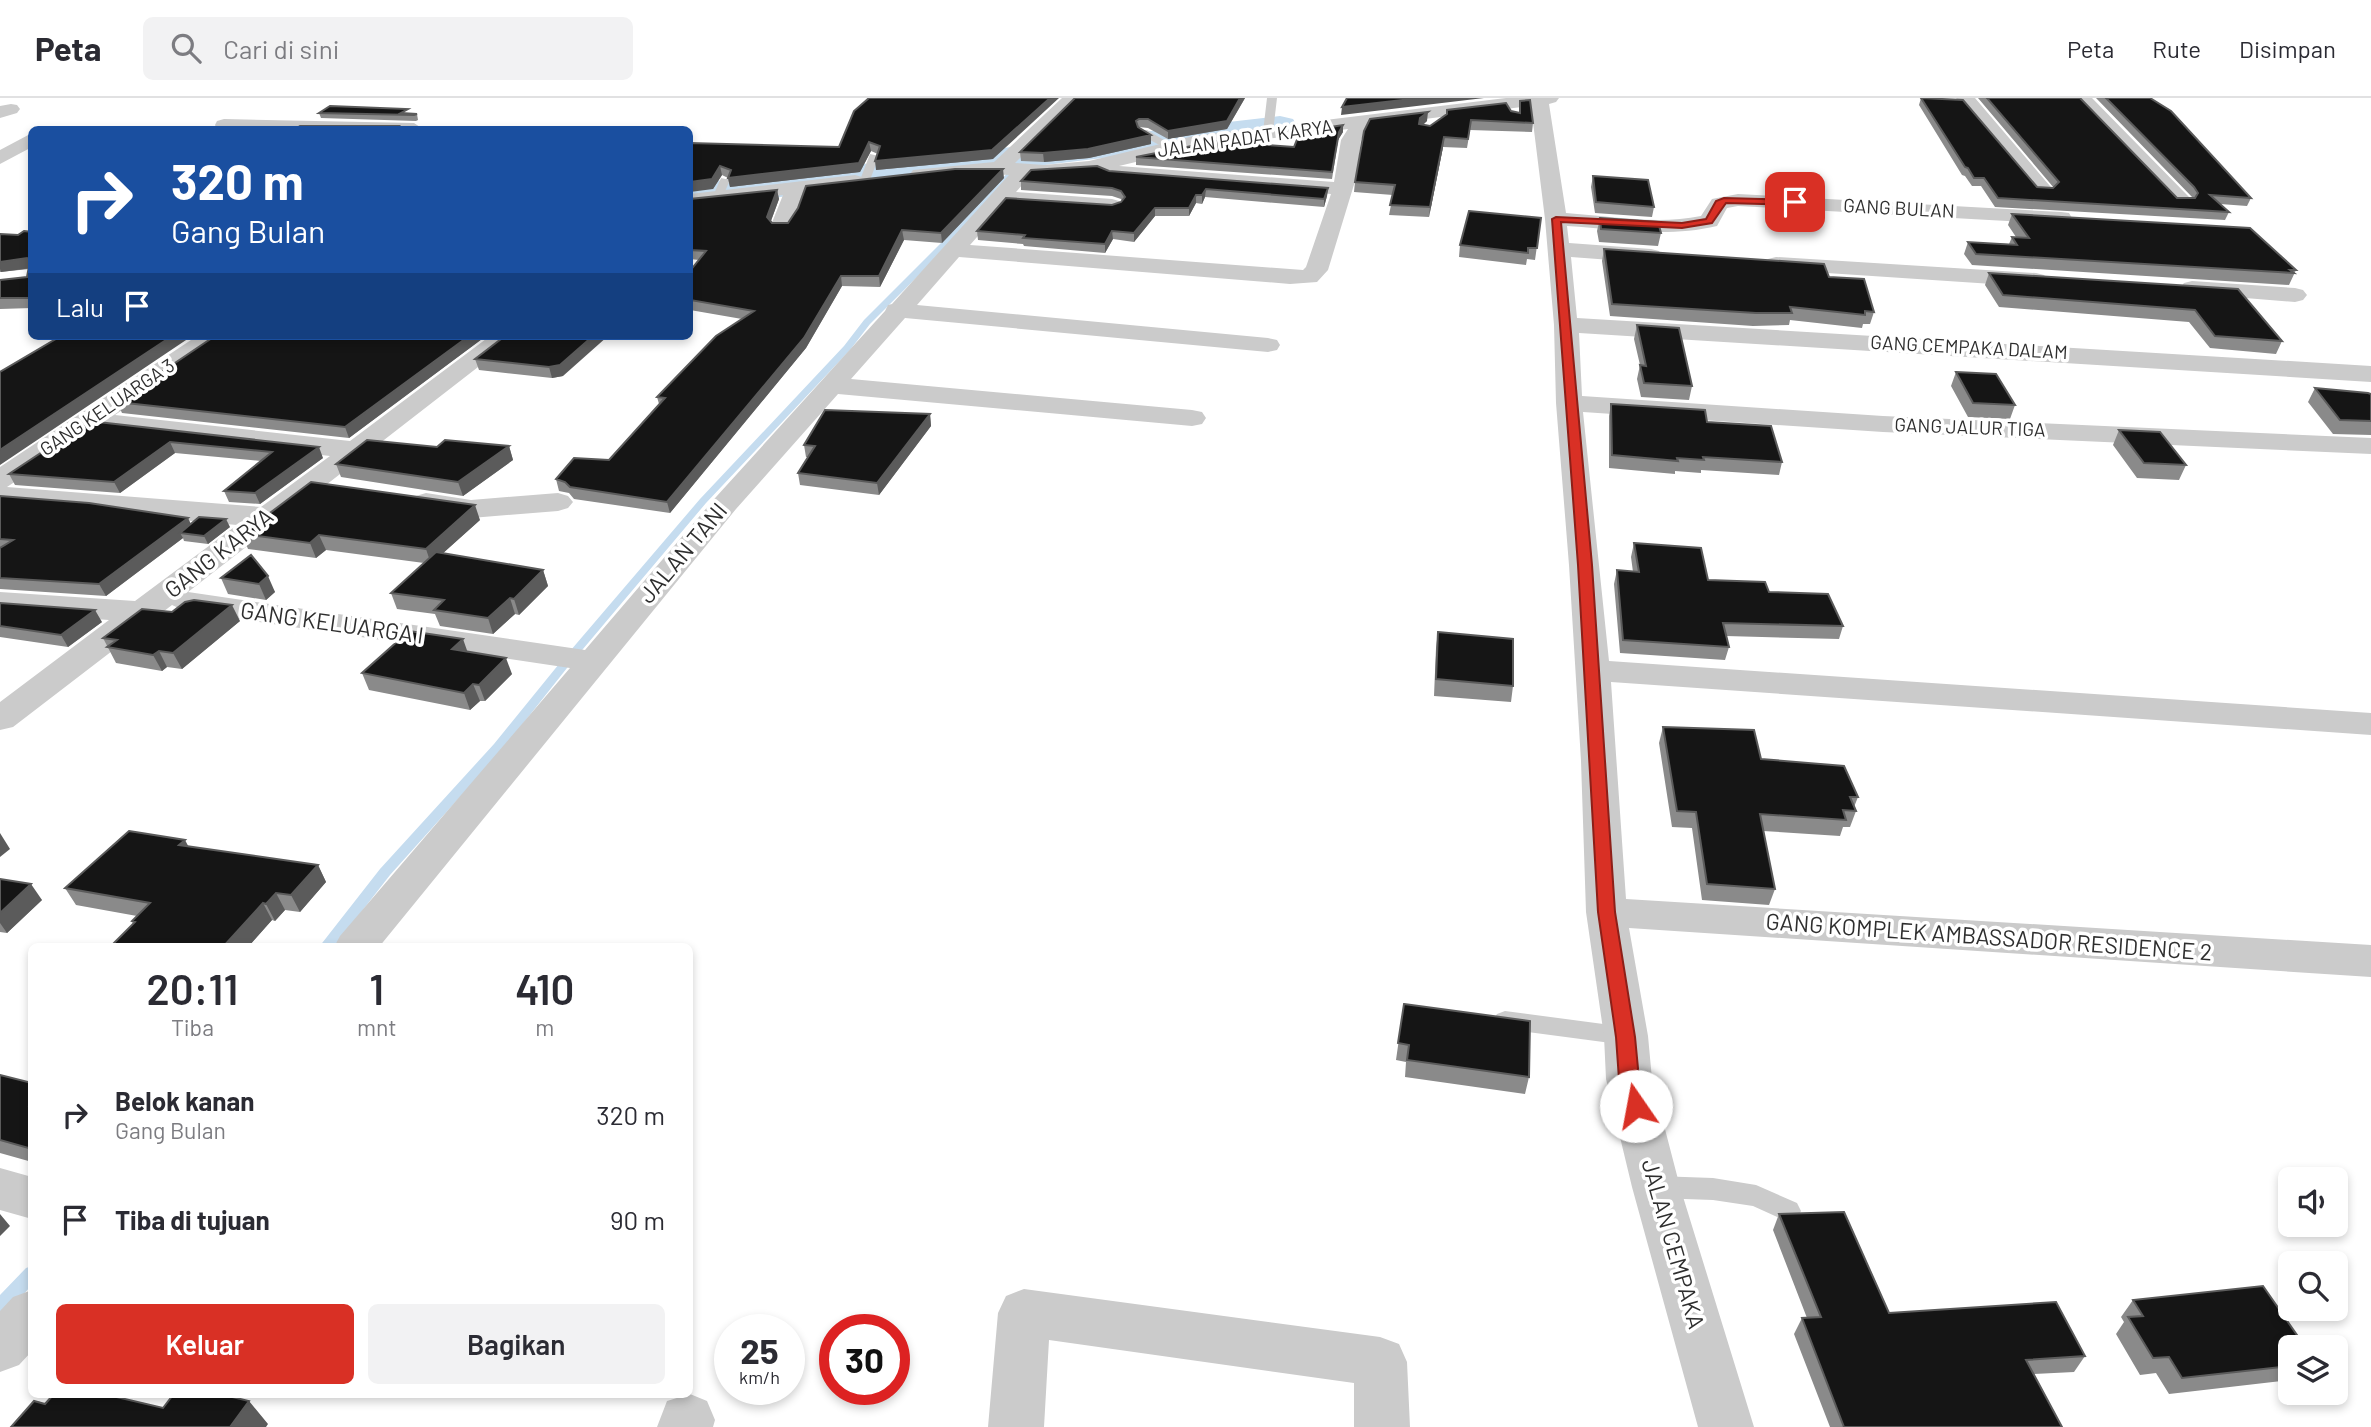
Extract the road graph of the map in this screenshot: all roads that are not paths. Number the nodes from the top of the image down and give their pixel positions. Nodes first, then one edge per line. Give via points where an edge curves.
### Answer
1 (1072, 98) edge
2 (1272, 98) edge
3 (1965, 98) edge
4 (2082, 98) edge
5 (1527, 101) edge
6 (1404, 107) edge
7 (1361, 121) junction
8 (224, 125) dead end
9 (419, 126) edge
10 (1268, 129) junction
11 (1143, 132) edge
12 (28, 141) edge
13 (1163, 142) junction
14 (874, 156) edge
15 (0, 158) edge
16 (1089, 167) junction
17 (1010, 171) junction
18 (866, 175) junction
19 (796, 187) junction
20 (1342, 189) junction
21 (2043, 190) edge
22 (693, 199) edge
23 (2182, 201) edge
24 (1112, 205) edge
25 (1556, 219) junction
26 (2077, 219) edge
27 (782, 225) edge
28 (953, 250) junction
29 (1558, 250) junction
30 (1673, 258) edge
31 (1754, 262) edge
32 (2058, 281) edge
33 (2165, 287) edge
34 (2295, 295) dead end
35 (896, 310) junction
36 (1566, 325) junction
37 (208, 340) edge
38 (496, 340) edge
39 (1268, 345) dead end
40 (2371, 374) edge
41 (830, 385) junction
42 (1569, 403) junction
43 (1192, 418) dead end
44 (89, 420) junction
45 (2371, 446) edge
46 (355, 450) junction
47 (0, 480) edge
48 (311, 484) junction
49 (351, 490) edge
50 (0, 495) edge
51 (404, 498) edge
52 (558, 502) dead end
53 (265, 516) junction
54 (0, 602) edge
55 (155, 603) junction
56 (587, 661) junction
57 (1592, 670) junction
58 (0, 719) edge
59 (2371, 724) edge
60 (1606, 912) junction
61 (358, 943) edge
62 (2371, 961) edge
63 (1484, 1017) edge
64 (1626, 1037) junction
65 (1656, 1187) junction
66 (0, 1189) edge
67 (28, 1197) edge
68 (1788, 1212) edge
69 (28, 1318) edge
70 (0, 1347) edge
71 (1016, 1427) edge
72 (1382, 1427) edge
73 (1726, 1427) edge

1 - 17 street, JALAN TANI
2 - 10 lane
3 - 21 street
4 - 23 street
5 - 6 street, JALAN PADAT KARYA via 1437,119
5 - 25 street, JALAN CEMPAKA
6 - 7 street, JALAN PADAT KARYA
7 - 10 street, JALAN PADAT KARYA
7 - 20 street via 1351,140
8 - 9 street
10 - 13 street, JALAN PADAT KARYA
11 - 13 lane
12 - 15 street
13 - 16 street, JALAN PADAT KARYA
14 - 18 lane
16 - 17 street, JALAN PADAT KARYA
16 - 20 street
17 - 18 street, JALAN PADAT KARYA
17 - 24 street
17 - 28 street, JALAN TANI
18 - 19 street, JALAN PADAT KARYA
19 - 22 street, JALAN PADAT KARYA via 720,190
19 - 27 street
20 - 28 street via 1317,270 1309,276
25 - 26 street, GANG BULAN via 1690,225 1709,221 1719,203 1738,200
25 - 29 street, JALAN CEMPAKA
28 - 35 street, JALAN TANI
29 - 30 street
29 - 36 street, JALAN CEMPAKA
31 - 32 street
33 - 34 street
35 - 39 street
35 - 41 street, JALAN TANI
36 - 40 street, GANG CEMPAKA DALAM
36 - 42 street, JALAN CEMPAKA
37 - 44 street, GANG KELUARGA 3
38 - 46 street, GANG KARYA
41 - 43 street
41 - 56 street, JALAN TANI
42 - 45 street, GANG JALUR TIGA via 1871,424
42 - 57 street, JALAN CEMPAKA
44 - 46 street
44 - 47 street, GANG KELUARGA 3
46 - 48 street, GANG KARYA
48 - 49 street
48 - 53 street, GANG KARYA
50 - 53 street
51 - 52 street via 471,509
53 - 55 street, GANG KARYA
54 - 55 street, GANG KELUARGA I via 128,612
55 - 56 street, GANG KELUARGA I
55 - 58 street, GANG KARYA
56 - 61 street, JALAN TANI
57 - 59 street
57 - 60 street, JALAN CEMPAKA
60 - 62 street, GANG KOMPLEK AMBASSADOR RESIDENCE 2
60 - 64 street, JALAN CEMPAKA
63 - 64 lane
64 - 65 street, JALAN CEMPAKA via 1629,1079
65 - 68 lane via 1756,1196
65 - 73 street, JALAN CEMPAKA
66 - 67 street
69 - 70 street
71 - 72 street via 1024,1313 1380,1362

